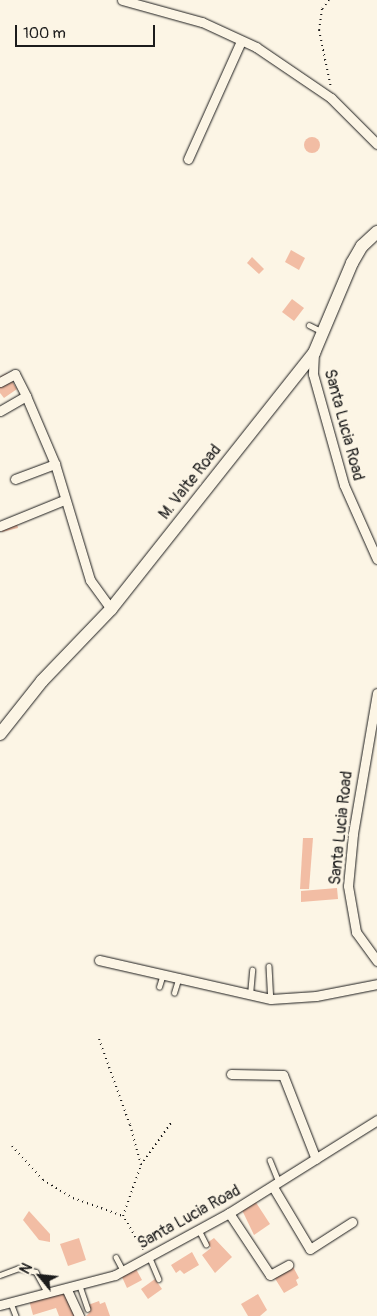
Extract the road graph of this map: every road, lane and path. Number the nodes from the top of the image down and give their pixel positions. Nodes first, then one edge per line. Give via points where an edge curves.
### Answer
1 (122, 0) edge
2 (329, 0) edge
3 (241, 42) junction
4 (331, 98) junction
5 (377, 144) edge
6 (188, 159) dead end
7 (377, 232) edge
8 (309, 325) dead end
9 (323, 332) junction
10 (314, 353) junction
11 (0, 382) edge
12 (26, 396) junction
13 (0, 412) edge
14 (55, 464) junction
15 (15, 479) dead end
16 (64, 500) junction
17 (0, 526) edge
18 (377, 559) edge
19 (110, 608) junction
20 (377, 692) edge
21 (0, 734) edge
22 (99, 960) dead end
23 (377, 961) edge
24 (269, 966) dead end
25 (252, 970) dead end
26 (163, 972) junction
27 (179, 976) junction
28 (377, 984) edge
29 (159, 987) dead end
30 (174, 993) dead end
31 (250, 994) junction
32 (271, 999) junction
33 (99, 1039) dead end
34 (231, 1074) dead end
35 (377, 1120) edge
36 (171, 1123) dead end
37 (12, 1146) dead end
38 (316, 1159) junction
39 (270, 1160) dead end
40 (140, 1164) junction
41 (276, 1185) junction
42 (229, 1213) junction
43 (123, 1216) junction
44 (352, 1222) dead end
45 (198, 1229) junction
46 (206, 1244) dead end
47 (148, 1256) junction
48 (116, 1257) dead end
49 (288, 1265) dead end
50 (123, 1270) junction
51 (0, 1275) edge
52 (160, 1279) dead end
53 (80, 1286) junction
54 (67, 1290) junction
55 (48, 1294) junction
56 (11, 1303) junction
57 (0, 1305) edge
58 (88, 1309) dead end
59 (16, 1316) edge
60 (79, 1316) edge

1 - 3 street via 202,22
2 - 4 path via 322,9 319,30
3 - 4 street via 256,47
3 - 6 street
4 - 5 street
7 - 9 main road, M. Valte Road via 362,246 352,263
8 - 9 lane
9 - 10 main road, M. Valte Road
10 - 18 street, Santa Lucia Road via 313,374 344,486
10 - 19 main road, M. Valte Road
11 - 12 street via 15,374
12 - 13 street
12 - 14 street
14 - 15 street
14 - 16 street
16 - 17 street
16 - 19 street via 90,580
19 - 21 main road, M. Valte Road via 42,681
20 - 23 street, Santa Lucia Road via 353,834 348,886 356,932
22 - 26 street
24 - 32 lane
25 - 31 lane
26 - 27 street
26 - 29 lane
27 - 30 lane
27 - 31 street
28 - 32 street via 316,996
31 - 32 street
33 - 40 path via 130,1125
34 - 38 street via 283,1075
35 - 38 street, Santa Lucia Road
36 - 40 path
37 - 43 path via 43,1180 73,1198
38 - 41 street, Santa Lucia Road
39 - 41 lane
40 - 43 path
41 - 42 street, Santa Lucia Road
41 - 44 street via 310,1250
42 - 45 street, Santa Lucia Road
42 - 49 street via 270,1274
43 - 47 path
45 - 46 lane
45 - 47 street, Santa Lucia Road
47 - 50 street, Santa Lucia Road
47 - 52 lane
48 - 50 lane
50 - 53 street, Santa Lucia Road
51 - 55 lane via 19,1268 36,1272
53 - 54 street, Santa Lucia Road
53 - 58 lane
54 - 55 street, Santa Lucia Road
54 - 60 street
55 - 56 street, Santa Lucia Road
56 - 57 street, Santa Lucia Road
56 - 59 lane

